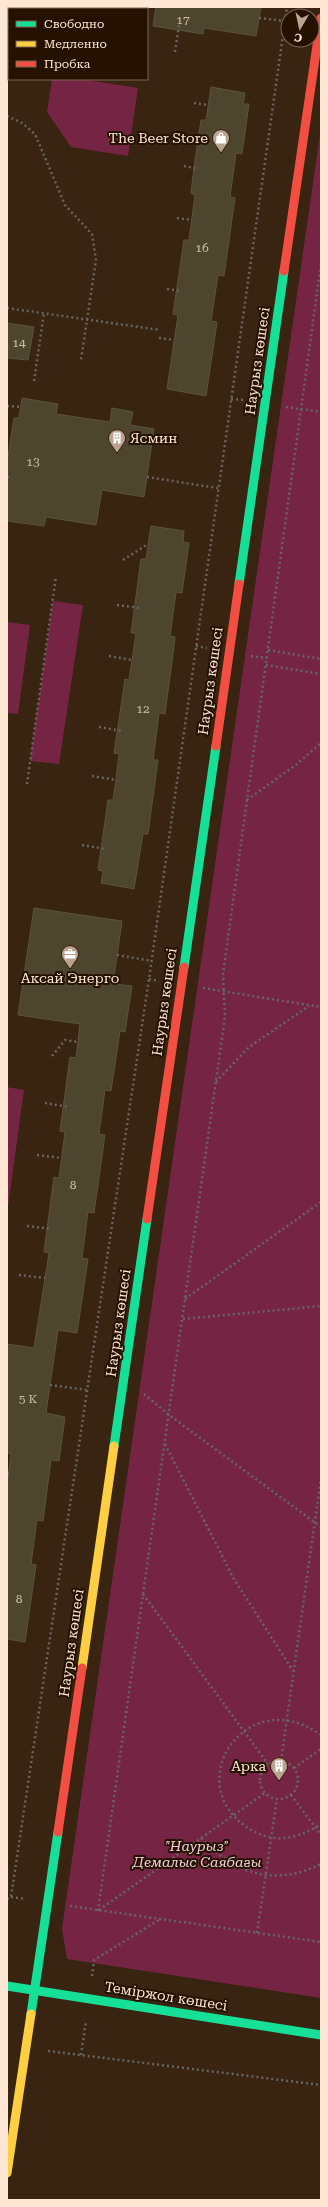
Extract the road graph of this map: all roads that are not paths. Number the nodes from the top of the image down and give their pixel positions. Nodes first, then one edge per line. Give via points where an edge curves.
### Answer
1 (321, 18) edge
2 (7, 1986) edge
3 (34, 1990) junction
4 (321, 2035) edge
5 (7, 2173) edge

1 - 3 street, Наурыз көшесі
2 - 3 street, Теміржол көшесі
3 - 4 street, Теміржол көшесі
3 - 5 street, Наурыз көшесі

